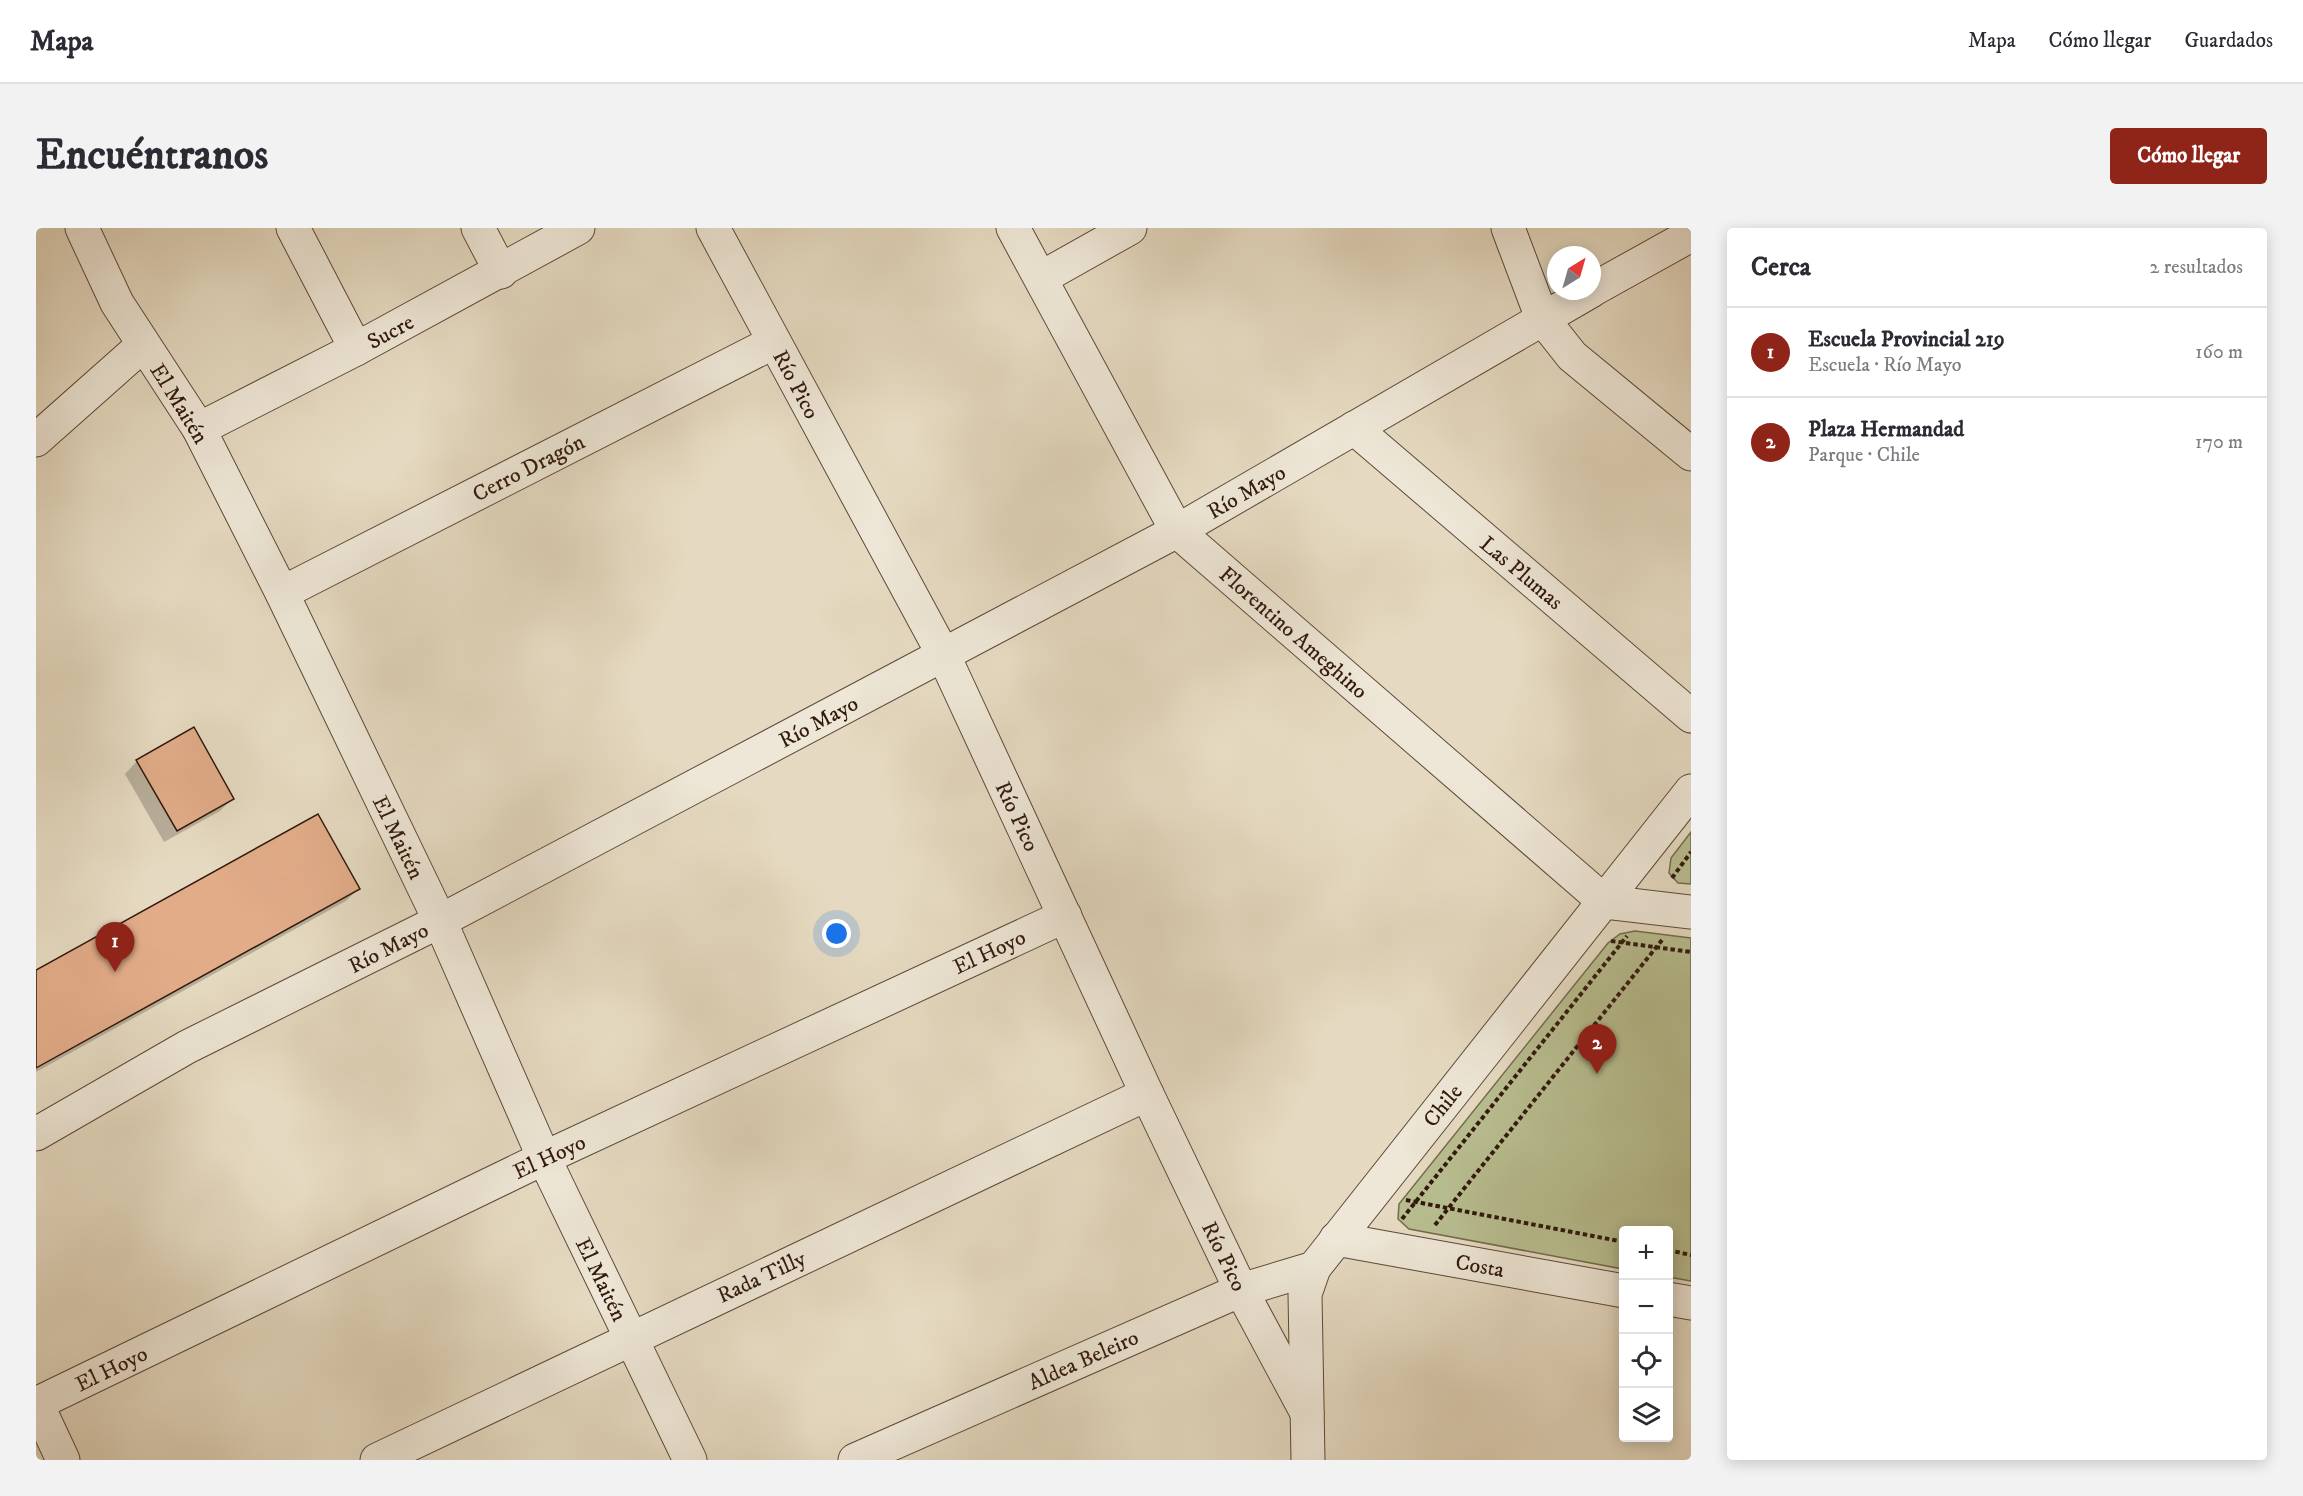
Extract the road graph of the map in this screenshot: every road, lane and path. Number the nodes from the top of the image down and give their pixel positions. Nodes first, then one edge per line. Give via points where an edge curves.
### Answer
1 (82, 228) edge
2 (293, 228) edge
3 (478, 228) edge
4 (578, 228) edge
5 (713, 228) edge
6 (1013, 228) edge
7 (1130, 228) edge
8 (1508, 228) edge
9 (1691, 235) edge
10 (501, 272) junction
11 (1041, 278) junction
12 (1601, 286) edge
13 (1575, 300) edge
14 (1542, 318) junction
15 (774, 342) junction
16 (143, 345) junction
17 (356, 349) junction
18 (1354, 428) junction
19 (199, 429) junction
20 (36, 440) edge
21 (1691, 454) edge
22 (1178, 531) junction
23 (282, 593) junction
24 (943, 654) junction
25 (1691, 716) edge
26 (1691, 791) edge
27 (1691, 852) edge
28 (1605, 902) junction
29 (1650, 907) junction
30 (1688, 911) edge
31 (1065, 916) junction
32 (440, 921) junction
33 (1578, 937) junction
34 (1622, 943) junction
35 (1656, 947) junction
36 (1691, 952) edge
37 (1147, 1094) junction
38 (36, 1134) edge
39 (544, 1158) junction
40 (1371, 1194) junction
41 (1415, 1202) junction
42 (1448, 1208) junction
43 (1336, 1239) junction
44 (1619, 1241) edge
45 (1379, 1247) junction
46 (1673, 1251) edge
47 (1412, 1253) junction
48 (1691, 1255) edge
49 (1314, 1268) junction
50 (1241, 1290) junction
51 (1619, 1290) edge
52 (1673, 1300) edge
53 (1691, 1303) edge
54 (631, 1338) junction
55 (36, 1404) edge
56 (1307, 1413) junction
57 (63, 1460) edge
58 (377, 1460) edge
59 (690, 1460) edge
60 (855, 1460) edge
61 (1308, 1460) edge

1 - 16 street, El Maitén via 117,303
2 - 17 street
3 - 10 street
4 - 10 street, Sucre
5 - 15 street, Río Pico
6 - 11 street, Florentino Ameghino
7 - 11 street
8 - 14 street
9 - 12 street, Río Mayo
10 - 17 street, Sucre
11 - 22 street, Florentino Ameghino
13 - 14 street, Río Mayo
14 - 18 street, Río Mayo
14 - 21 street via 1572,356
15 - 23 street, Cerro Dragón
15 - 24 street, Río Pico
16 - 19 street, El Maitén
16 - 20 street
17 - 19 street, Sucre
18 - 22 street, Río Mayo
18 - 25 street, Las Plumas
19 - 23 street, El Maitén
22 - 24 street, Río Mayo
22 - 28 street, Florentino Ameghino
23 - 32 street, El Maitén
24 - 31 street, Río Pico
24 - 32 street, Río Mayo
26 - 28 street, Chile
27 - 29 path
28 - 29 street
28 - 33 street, Chile
29 - 30 street
29 - 34 path
30 - 35 path
31 - 37 street, Río Pico
31 - 39 street, El Hoyo
32 - 38 street, Río Mayo via 187,1047
32 - 39 street, El Maitén
33 - 34 path
33 - 40 street, Chile
34 - 35 path
34 - 41 path
35 - 36 path
35 - 42 path
37 - 50 street, Río Pico
37 - 54 street, Rada Tilly
39 - 54 street, El Maitén
39 - 55 street, El Hoyo
40 - 41 path
40 - 43 street, Chile
41 - 42 path
41 - 45 path
42 - 44 path
42 - 47 path
43 - 45 street, Costa
43 - 49 street, Chile
45 - 47 street, Costa
46 - 48 path
47 - 51 street, Costa
49 - 50 street, Aldea Beleiro
49 - 56 street, Chile via 1305,1294
50 - 56 street, Río Pico
50 - 60 street, Aldea Beleiro
52 - 53 street
54 - 58 street, Rada Tilly
54 - 59 street, El Maitén
55 - 57 street
56 - 61 street, Chile

